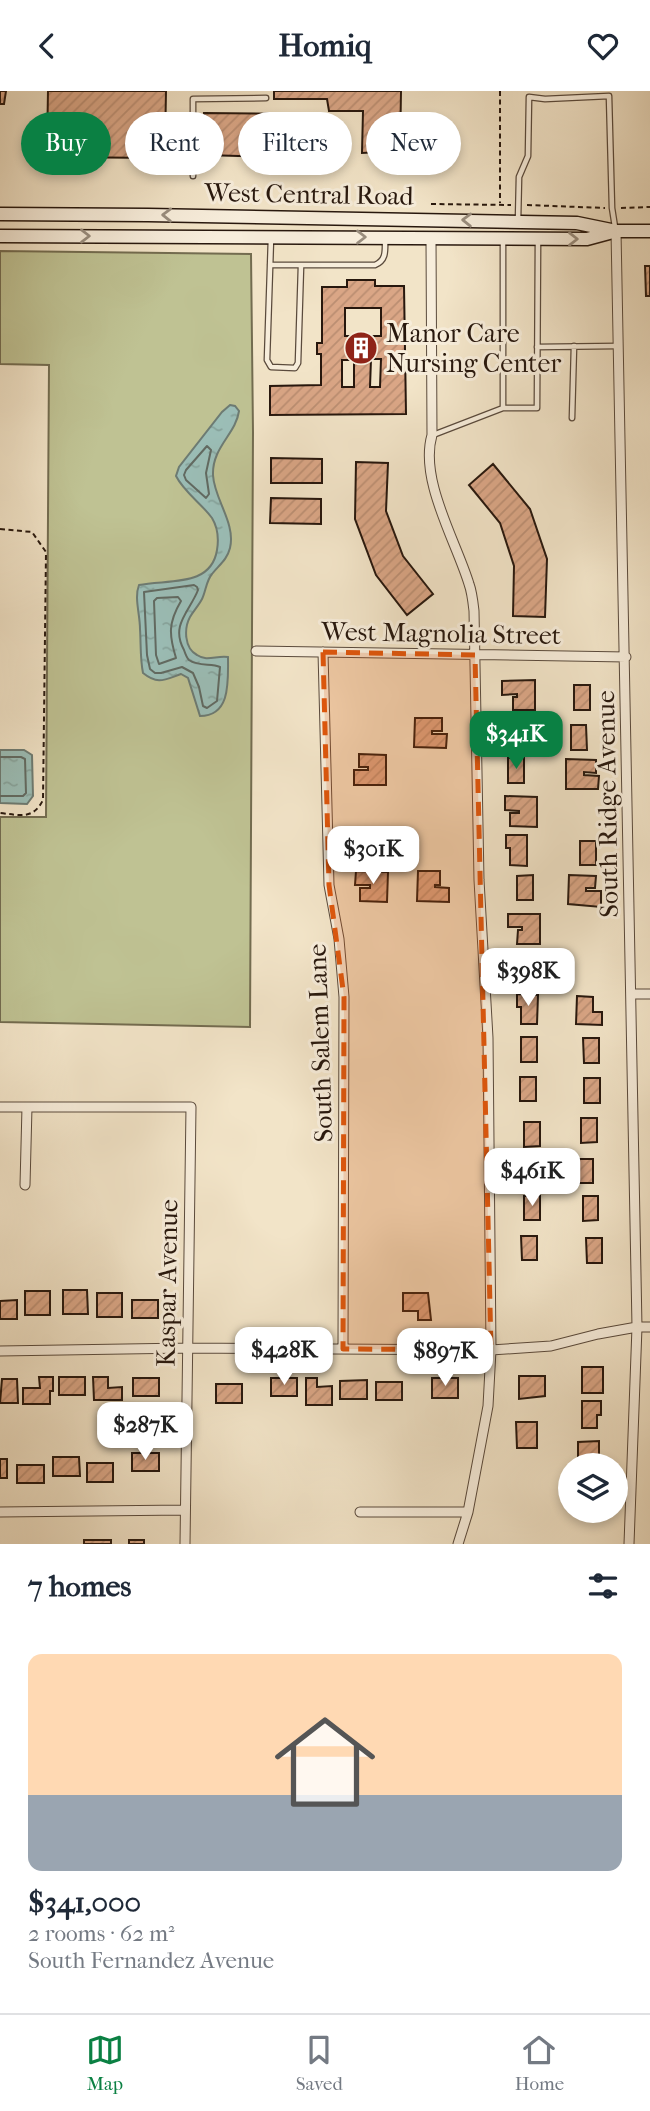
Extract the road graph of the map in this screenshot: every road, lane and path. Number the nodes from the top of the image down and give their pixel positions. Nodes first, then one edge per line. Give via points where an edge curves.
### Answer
1 (500, 91) edge
2 (609, 93) edge
3 (266, 99) dead end
4 (193, 176) dead end
5 (431, 204) dead end
6 (500, 205) junction
7 (518, 205) junction
8 (650, 207) edge
9 (612, 208) junction
10 (0, 214) edge
11 (431, 219) junction
12 (518, 221) junction
13 (617, 231) junction
14 (650, 231) edge
15 (0, 236) edge
16 (272, 237) junction
17 (385, 237) junction
18 (432, 238) junction
19 (503, 238) junction
20 (538, 239) junction
21 (270, 265) junction
22 (301, 266) junction
23 (573, 346) junction
24 (619, 346) junction
25 (537, 347) junction
26 (503, 408) junction
27 (572, 418) dead end
28 (432, 435) junction
29 (0, 529) edge
30 (256, 651) dead end
31 (323, 652) junction
32 (475, 655) junction
33 (625, 657) junction
34 (0, 814) edge
35 (631, 994) junction
36 (650, 994) edge
37 (0, 1107) edge
38 (27, 1107) junction
39 (25, 1185) dead end
40 (637, 1327) junction
41 (650, 1328) edge
42 (187, 1348) junction
43 (343, 1349) junction
44 (491, 1350) junction
45 (0, 1351) edge
46 (185, 1510) junction
47 (0, 1512) edge
48 (360, 1512) dead end
49 (468, 1512) junction
50 (185, 1544) edge
51 (458, 1544) edge
52 (629, 1544) edge

1 - 6 path
2 - 7 lane via 529,97 528,156 519,177
2 - 9 lane
3 - 4 lane via 193,99
5 - 6 path
6 - 7 path
7 - 9 path
7 - 12 lane
8 - 9 path
9 - 13 lane
11 -> 10 main road, West Central Road
12 -> 11 main road, West Central Road
11 - 18 lane
12 - 13 main road, West Central Road via 577,223
13 - 14 main road, West Central Road
20 -> 13 main road, West Central Road via 587,239
13 - 24 street, South Ridge Avenue
15 -> 16 main road, West Central Road
16 -> 17 main road, West Central Road
16 - 21 lane
17 - 18 main road, West Central Road
17 - 22 lane via 381,263
18 - 19 main road, West Central Road
18 - 28 street
19 - 20 main road, West Central Road
19 - 26 lane
20 - 25 lane
21 - 22 lane
21 - 22 lane via 267,360 271,367 295,368
23 - 24 lane
23 - 25 lane
23 - 27 lane
24 - 33 street, South Ridge Avenue
25 - 26 lane via 537,408
26 - 28 lane
28 - 32 street via 429,451 434,484 471,587
29 - 34 path via 32,532 46,552 43,800 30,814
30 - 31 street, West Magnolia Street
31 - 32 street, West Magnolia Street
31 - 43 street, South Salem Lane via 329,885 344,997
32 - 33 street, West Magnolia Street
32 - 44 street via 478,880 488,1038
33 - 35 street, South Ridge Avenue
35 - 36 street
35 - 40 street, South Ridge Avenue
37 - 38 street
38 - 39 street
38 - 42 street, Kaspar Avenue via 191,1107
40 - 41 street
40 - 44 street via 551,1346
40 - 52 street, South Ridge Avenue
42 - 43 street
42 - 45 street
42 - 46 street, Kaspar Avenue
43 - 44 street
44 - 49 street via 488,1406
46 - 47 street
46 - 50 street, Kaspar Avenue
48 - 49 street
49 - 51 street

